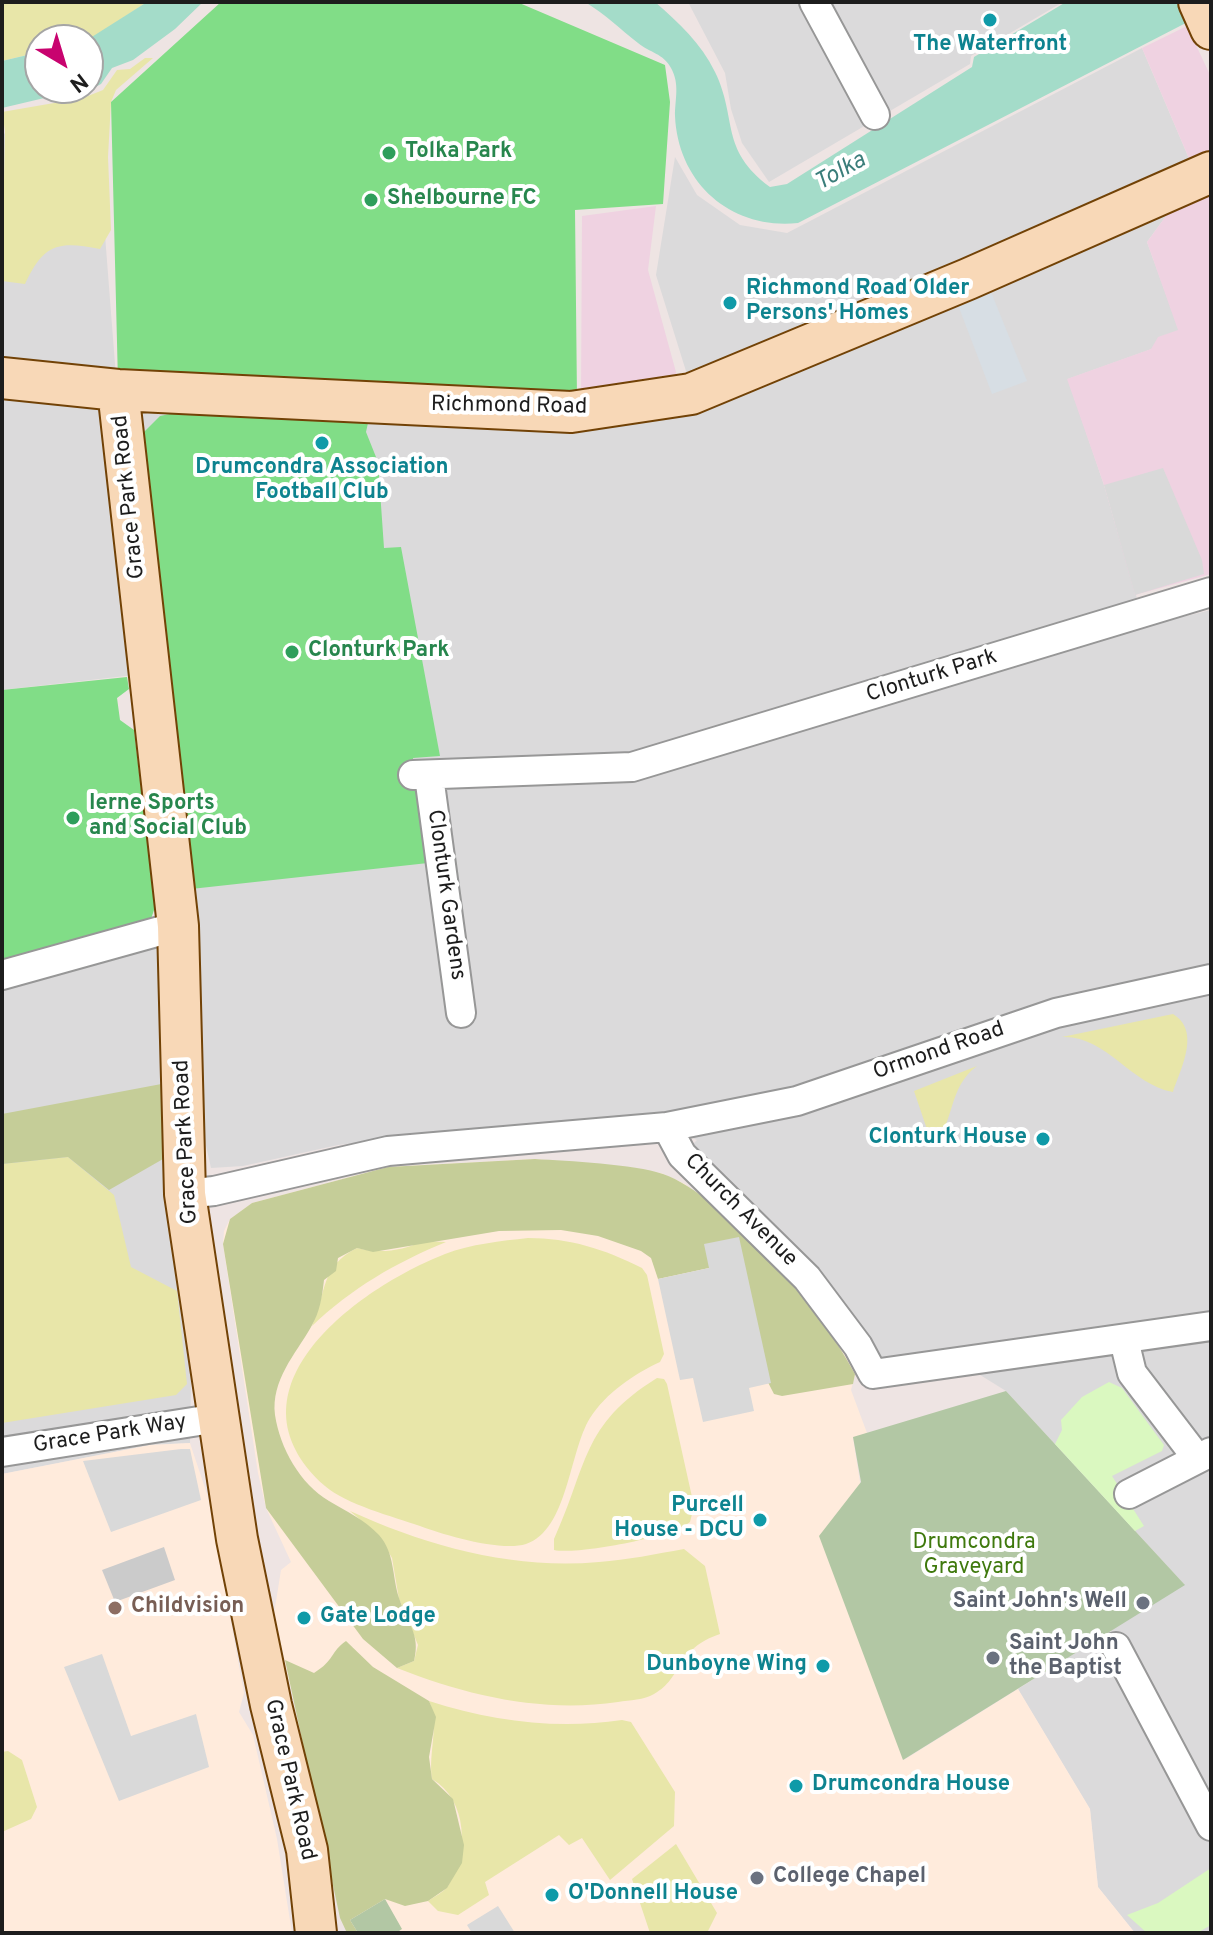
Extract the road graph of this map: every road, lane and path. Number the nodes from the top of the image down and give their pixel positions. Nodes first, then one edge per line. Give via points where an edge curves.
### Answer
1 (814, 2) edge
2 (875, 115) dead end
3 (1211, 172) edge
4 (2, 378) edge
5 (118, 390) junction
6 (1211, 592) edge
7 (421, 775) joint
8 (178, 926) junction
9 (2, 975) edge
10 (1211, 979) edge
11 (461, 1013) dead end
12 (667, 1127) junction
13 (185, 1194) junction
14 (1211, 1326) edge
15 (1124, 1340) junction
16 (218, 1418) junction
17 (2, 1452) edge
18 (1204, 1455) edge
19 (1129, 1494) dead end
20 (1116, 1647) dead end
21 (1210, 1820) edge
22 (316, 1933) edge

1 - 2 street
3 - 5 street, Richmond Road via 691,394 571,412
4 - 5 street, Richmond Road
5 - 8 street, Grace Park Road
6 - 7 street, Clonturk Park via 632,767
7 - 11 street, Clonturk Gardens
8 - 9 street
8 - 13 street, Grace Park Road
10 - 12 street, Ormond Road via 1056,1013 797,1101
12 - 13 street via 388,1151
12 - 15 street, Church Avenue via 682,1155 807,1278 873,1374
13 - 16 street, Grace Park Road
14 - 15 street, Church Avenue
15 - 18 street via 1132,1373
16 - 17 street, Grace Park Way
16 - 22 street, Grace Park Road via 271,1705 307,1850
18 - 19 street
20 - 21 street

